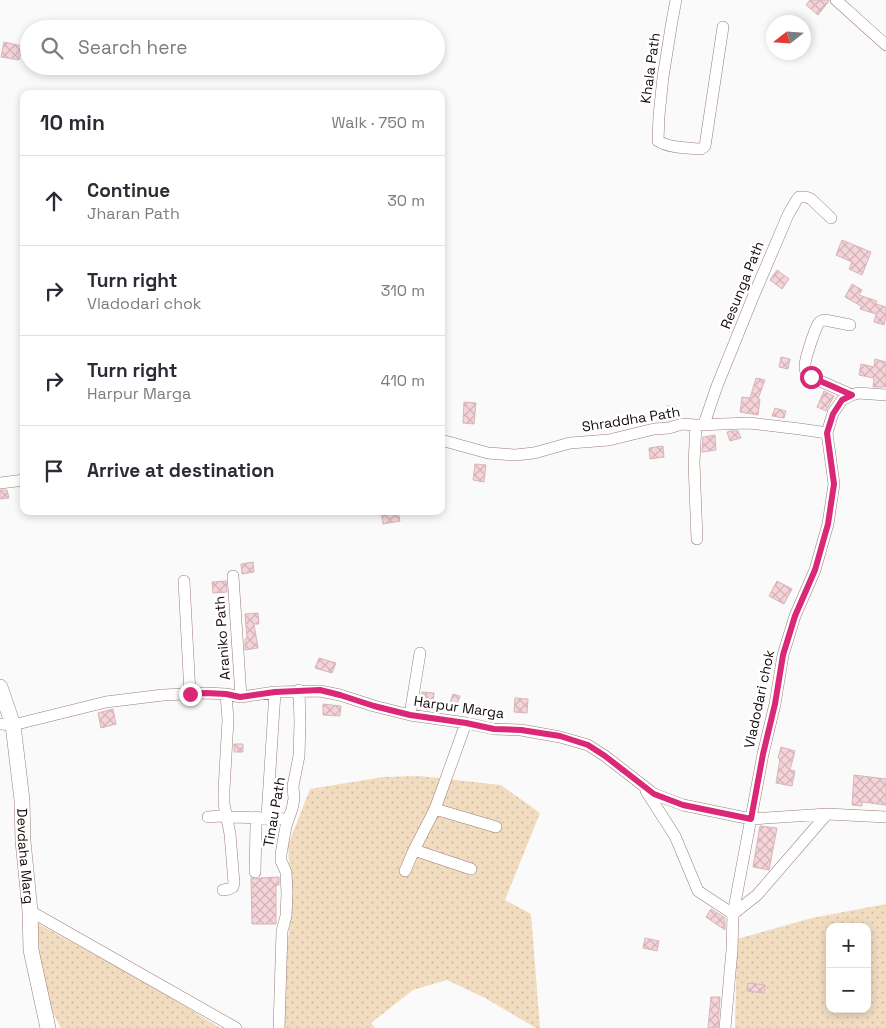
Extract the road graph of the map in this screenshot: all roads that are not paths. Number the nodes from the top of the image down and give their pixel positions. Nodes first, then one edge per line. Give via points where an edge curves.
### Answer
1 (676, 0) edge
2 (836, 0) edge
3 (723, 27) dead end
4 (886, 45) edge
5 (831, 218) dead end
6 (850, 325) dead end
7 (852, 395) junction
8 (886, 395) edge
9 (700, 425) junction
10 (827, 433) junction
11 (445, 441) edge
12 (20, 480) edge
13 (0, 483) edge
14 (697, 539) dead end
15 (233, 576) dead end
16 (184, 581) dead end
17 (420, 652) dead end
18 (0, 687) edge
19 (299, 690) junction
20 (275, 692) junction
21 (190, 694) junction
22 (226, 694) junction
23 (240, 697) junction
24 (410, 715) junction
25 (466, 723) junction
26 (7, 725) edge
27 (642, 785) junction
28 (435, 809) junction
29 (827, 814) junction
30 (227, 816) junction
31 (208, 817) dead end
32 (262, 817) junction
33 (886, 817) edge
34 (288, 819) junction
35 (751, 819) junction
36 (496, 828) dead end
37 (414, 850) junction
38 (471, 869) dead end
39 (405, 871) dead end
40 (255, 872) dead end
41 (223, 890) dead end
42 (30, 911) junction
43 (733, 914) junction
44 (48, 1028) edge
45 (236, 1028) edge
46 (279, 1028) edge
47 (725, 1028) edge

1 - 3 street, Khala Path via 658,116 658,141 685,148 701,149 705,146
2 - 4 street
5 - 9 street, Resunga Path via 806,196 796,201
6 - 7 street via 821,321 804,369 807,374
7 - 8 street
7 - 10 street, Vladodari chok via 842,400
9 - 10 street, Shraddha Path via 749,423
9 - 11 street, Shraddha Path via 682,424 515,455 488,454
9 - 14 street via 694,463
10 - 35 street, Vladodari chok via 834,484 828,524 815,570 795,616 783,655
12 - 13 street
15 - 23 street, Araniko Path
16 - 21 street
17 - 24 street
18 - 26 main road, Devdaha Marg
19 - 20 street, Harpur Marga
19 - 24 street, Harpur Marga via 320,690
19 - 34 street, Tinau Path via 299,756
20 - 23 street, Harpur Marga
20 - 32 street, Tinau Path
21 - 22 street, Harpur Marga
21 - 26 street, Harpur Marga via 106,702
22 - 23 street, Harpur Marga
22 - 30 street via 228,720 224,790
24 - 25 street, Harpur Marga
25 - 27 street, Harpur Marga via 560,736 588,745
25 - 28 street
26 - 42 main road, Devdaha Marg via 22,800
27 - 35 street, Harpur Marga via 654,794 683,805
27 - 43 street via 676,836 698,891
28 - 36 street
28 - 37 street
29 - 33 street, Harpur Marga
29 - 35 street, Harpur Marga
29 - 43 street via 757,895
30 - 31 street
30 - 32 street
30 - 41 street via 234,883 233,887
32 - 34 street
32 - 40 street, Tinau Path via 256,826
34 - 46 street, Tinau Path via 281,854 286,872 286,916 282,932
35 - 43 street, Vladodari chok
37 - 38 street
37 - 39 street
42 - 44 main road, Devdaha Marg via 31,950
42 - 45 street
43 - 47 street, Vladodari chok

